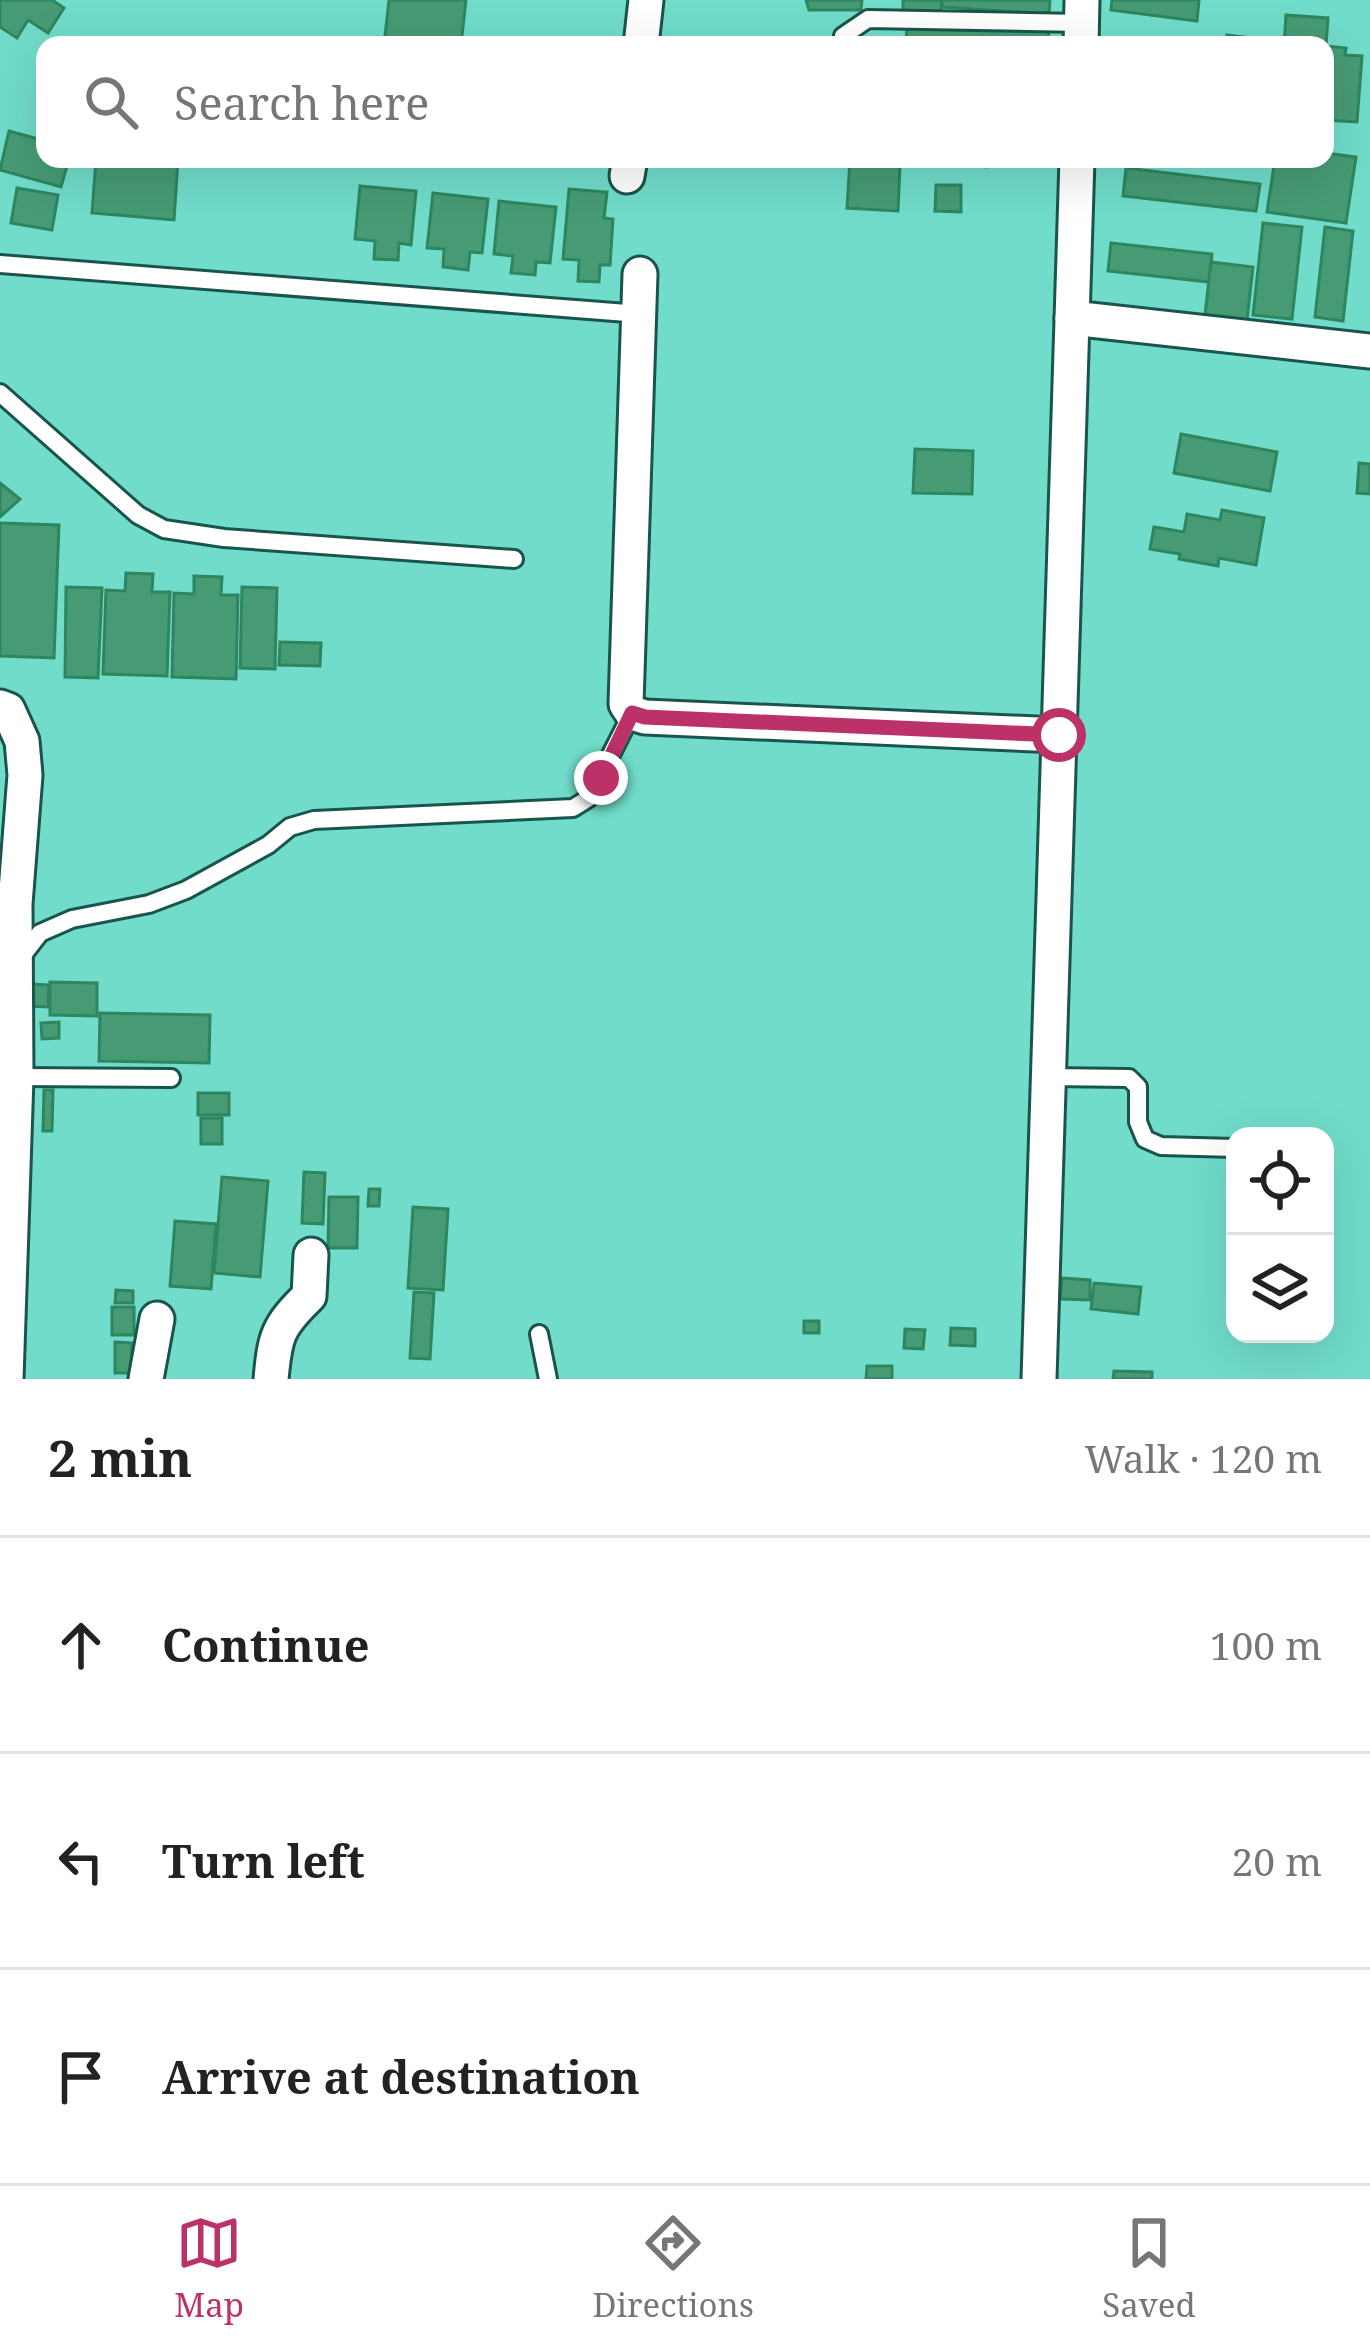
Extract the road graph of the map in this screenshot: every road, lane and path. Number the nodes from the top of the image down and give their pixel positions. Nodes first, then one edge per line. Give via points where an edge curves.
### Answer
1 (646, 0) edge
2 (1082, 23) edge
3 (642, 36) edge
4 (843, 36) dead end
5 (1077, 168) edge
6 (0, 264) edge
7 (640, 274) dead end
8 (640, 314) junction
9 (1072, 318) junction
10 (1370, 351) edge
11 (0, 393) edge
12 (514, 559) dead end
13 (0, 707) edge
14 (632, 713) junction
15 (1059, 735) junction
16 (9, 861) edge
17 (17, 962) junction
18 (16, 1078) junction
19 (171, 1078) dead end
20 (1048, 1078) junction
21 (1226, 1148) edge
22 (311, 1255) dead end
23 (158, 1319) dead end
24 (539, 1334) dead end
25 (5, 1379) edge
26 (146, 1379) edge
27 (272, 1379) edge
28 (548, 1379) edge
29 (1039, 1379) edge

1 - 3 street
2 - 4 lane via 868,19
5 - 9 street
6 - 8 lane
7 - 8 street
8 - 14 street via 626,704
9 - 10 street
9 - 15 street
11 - 12 lane via 164,529
13 - 16 street via 22,741 25,775
14 - 15 street
14 - 17 lane via 589,798 573,808 314,820 186,890 40,932
15 - 20 street
16 - 17 street
17 - 18 street
18 - 19 lane
18 - 25 street
20 - 21 lane via 1129,1078 1138,1087 1145,1139
20 - 29 street
22 - 27 street via 309,1296 274,1340
23 - 26 street
24 - 28 lane

